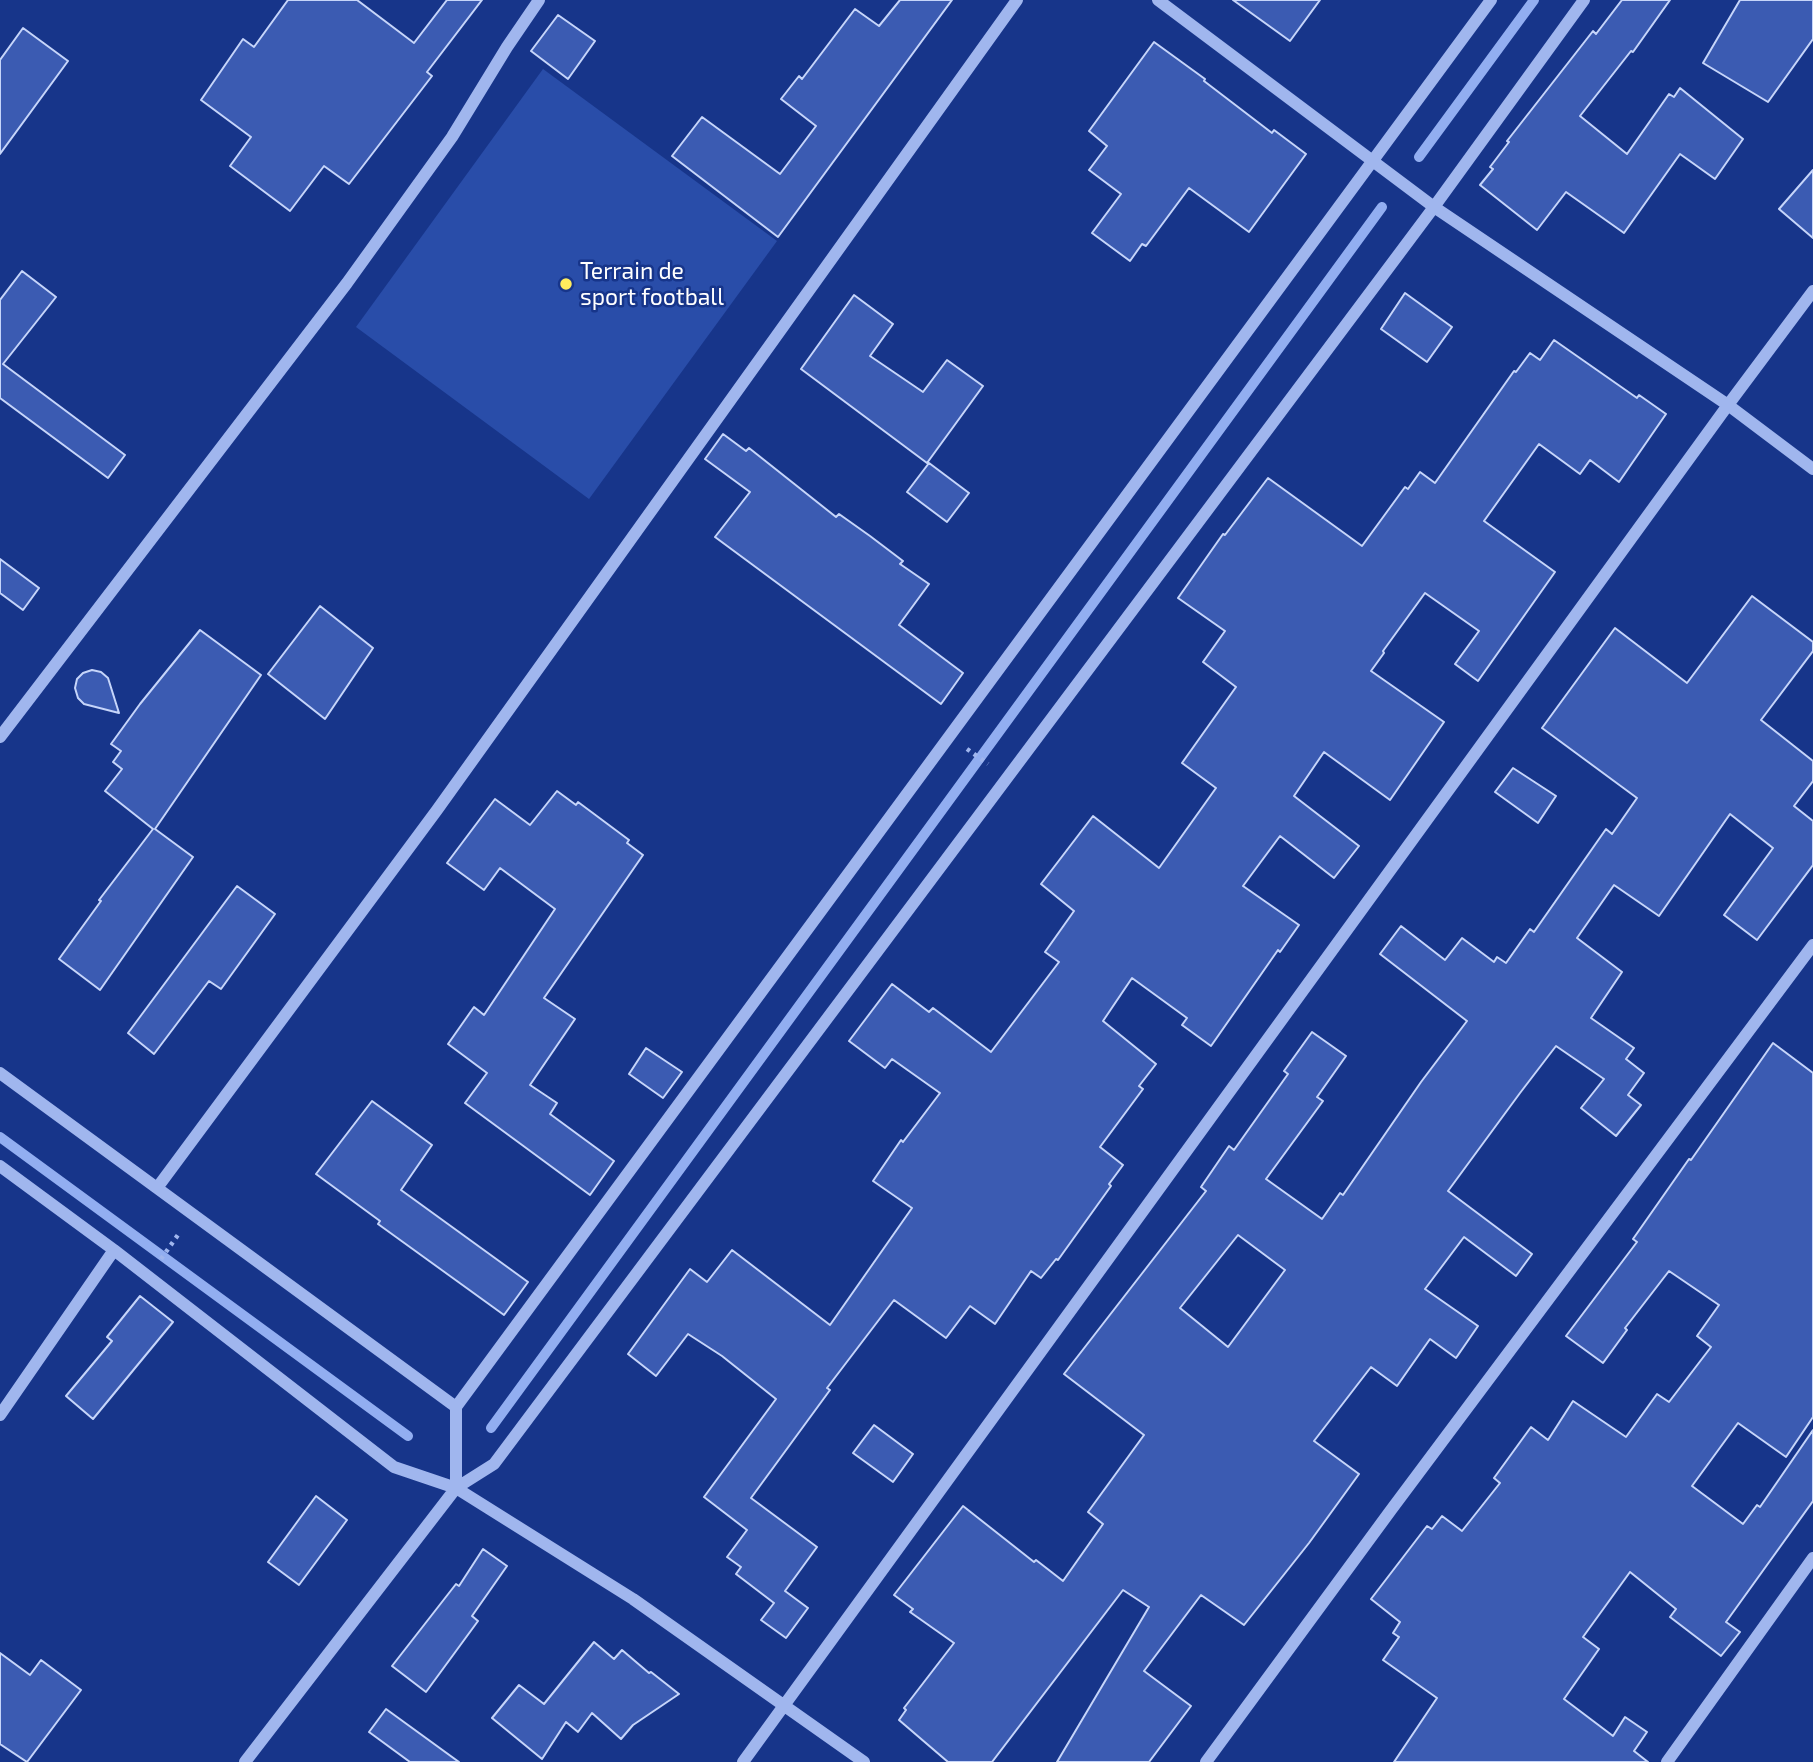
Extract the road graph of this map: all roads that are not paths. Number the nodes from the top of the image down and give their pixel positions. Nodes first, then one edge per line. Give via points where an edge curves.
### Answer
1 (539, 0) edge
2 (1017, 0) edge
3 (1158, 0) edge
4 (1491, 0) edge
5 (1584, 0) edge
6 (1372, 161) junction
7 (1434, 207) junction
8 (1813, 292) edge
9 (1728, 405) junction
10 (1813, 468) edge
11 (0, 737) edge
12 (1813, 945) edge
13 (0, 1073) edge
14 (0, 1166) edge
15 (157, 1188) junction
16 (114, 1250) junction
17 (456, 1407) junction
18 (0, 1415) edge
19 (456, 1488) junction
20 (1813, 1558) edge
21 (784, 1705) junction
22 (245, 1762) edge
23 (743, 1762) edge
24 (864, 1762) edge
25 (1206, 1762) edge
26 (1667, 1762) edge

1 - 11 street via 452,136 347,283
2 - 15 street via 437,810
3 - 6 street
4 - 6 street
5 - 7 street
6 - 7 street
6 - 17 street
7 - 9 street
7 - 19 street via 494,1464
8 - 9 street
9 - 10 street
9 - 21 street
12 - 25 street
13 - 15 street
14 - 16 street
15 - 17 street
16 - 18 street
16 - 19 street via 394,1467
17 - 19 street
19 - 21 street via 633,1599
19 - 22 street
20 - 26 street
21 - 23 street
21 - 24 street

